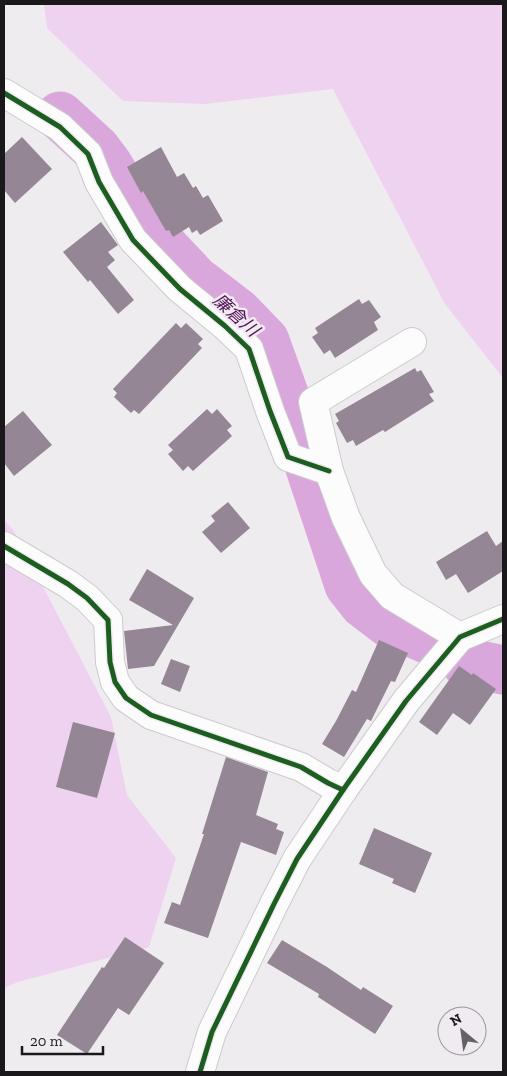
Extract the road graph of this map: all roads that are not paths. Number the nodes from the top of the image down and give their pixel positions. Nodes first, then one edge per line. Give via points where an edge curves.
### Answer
1 (4, 93) edge
2 (412, 342) dead end
3 (329, 471) junction
4 (4, 546) edge
5 (503, 619) edge
6 (460, 637) junction
7 (343, 790) junction
8 (200, 1072) edge

1 - 3 street via 60,127 88,154 99,182 133,240 180,289 249,349 288,457
2 - 3 street via 313,402
3 - 6 street via 372,574 392,596
4 - 7 street via 68,584 108,620 110,662 115,682 126,698 151,715 301,767
5 - 6 street
6 - 7 street via 406,701
7 - 8 street via 289,874 212,1032

